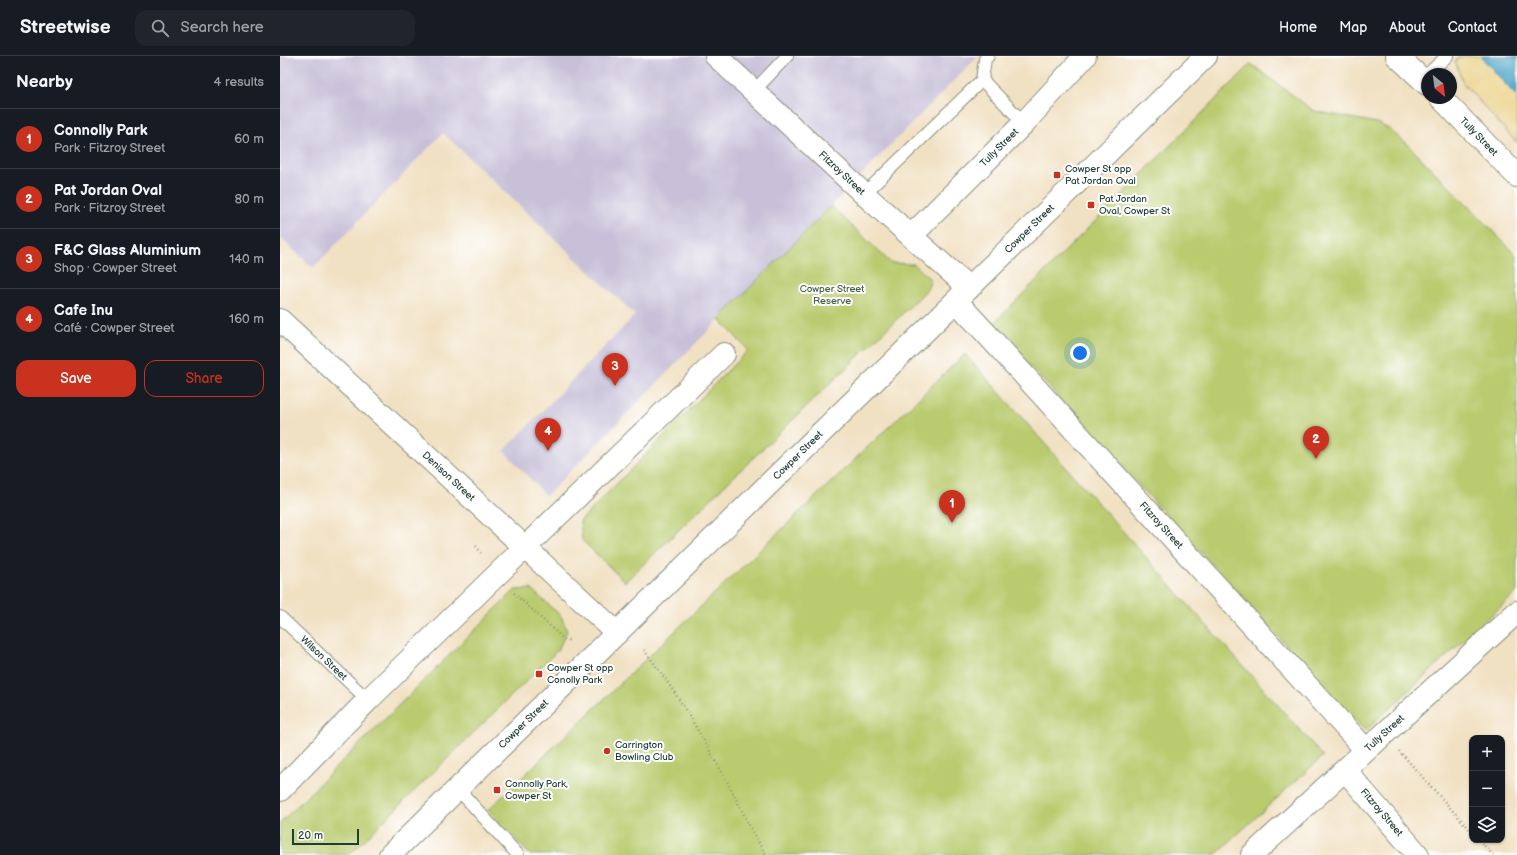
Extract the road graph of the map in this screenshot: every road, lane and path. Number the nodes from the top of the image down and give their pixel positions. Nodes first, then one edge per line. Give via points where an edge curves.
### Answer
1 (716, 56) edge
2 (788, 56) edge
3 (988, 56) edge
4 (1084, 56) edge
5 (1206, 56) edge
6 (1447, 56) edge
7 (1406, 58) edge
8 (1436, 68) edge
9 (1421, 73) edge
10 (982, 80) junction
11 (754, 91) junction
12 (1446, 104) edge
13 (1024, 122) junction
14 (1517, 176) edge
15 (864, 194) junction
16 (912, 236) junction
17 (962, 295) junction
18 (280, 320) edge
19 (724, 354) dead end
20 (476, 546) dead end
21 (525, 548) junction
22 (481, 553) dead end
23 (514, 593) dead end
24 (1517, 612) edge
25 (280, 617) edge
26 (617, 633) junction
27 (570, 640) dead end
28 (644, 650) dead end
29 (368, 700) junction
30 (1395, 746) dead end
31 (1366, 750) junction
32 (1345, 770) junction
33 (458, 789) junction
34 (280, 790) edge
35 (1469, 829) edge
36 (1482, 843) edge
37 (390, 855) edge
38 (518, 855) edge
39 (766, 855) edge
40 (1252, 855) edge
41 (1418, 855) edge
42 (1493, 855) edge

1 - 11 street, Fitzroy Street
2 - 11 lane
3 - 10 lane via 985,59
4 - 13 street, Tully Street
5 - 17 street, Cowper Street
6 - 8 lane
7 - 9 street
10 - 13 lane
10 - 15 lane
11 - 15 street, Fitzroy Street
12 - 14 street, Tully Street
13 - 16 street, Tully Street
15 - 16 street, Fitzroy Street
16 - 17 street, Fitzroy Street
17 - 26 street, Cowper Street
17 - 31 street, Fitzroy Street via 983,330
18 - 21 street, Denison Street
19 - 21 street
20 - 22 path
21 - 26 street, Denison Street
21 - 29 street
23 - 27 path via 565,640
24 - 31 street, Tully Street
25 - 29 lane, Wilson Street
26 - 33 street, Cowper Street
28 - 39 path via 683,705
29 - 34 street
30 - 35 path
31 - 32 street, Tully Street
32 - 40 street, Tully Street
32 - 41 street, Fitzroy Street
33 - 37 street, Cowper Street
33 - 38 lane
36 - 42 path

